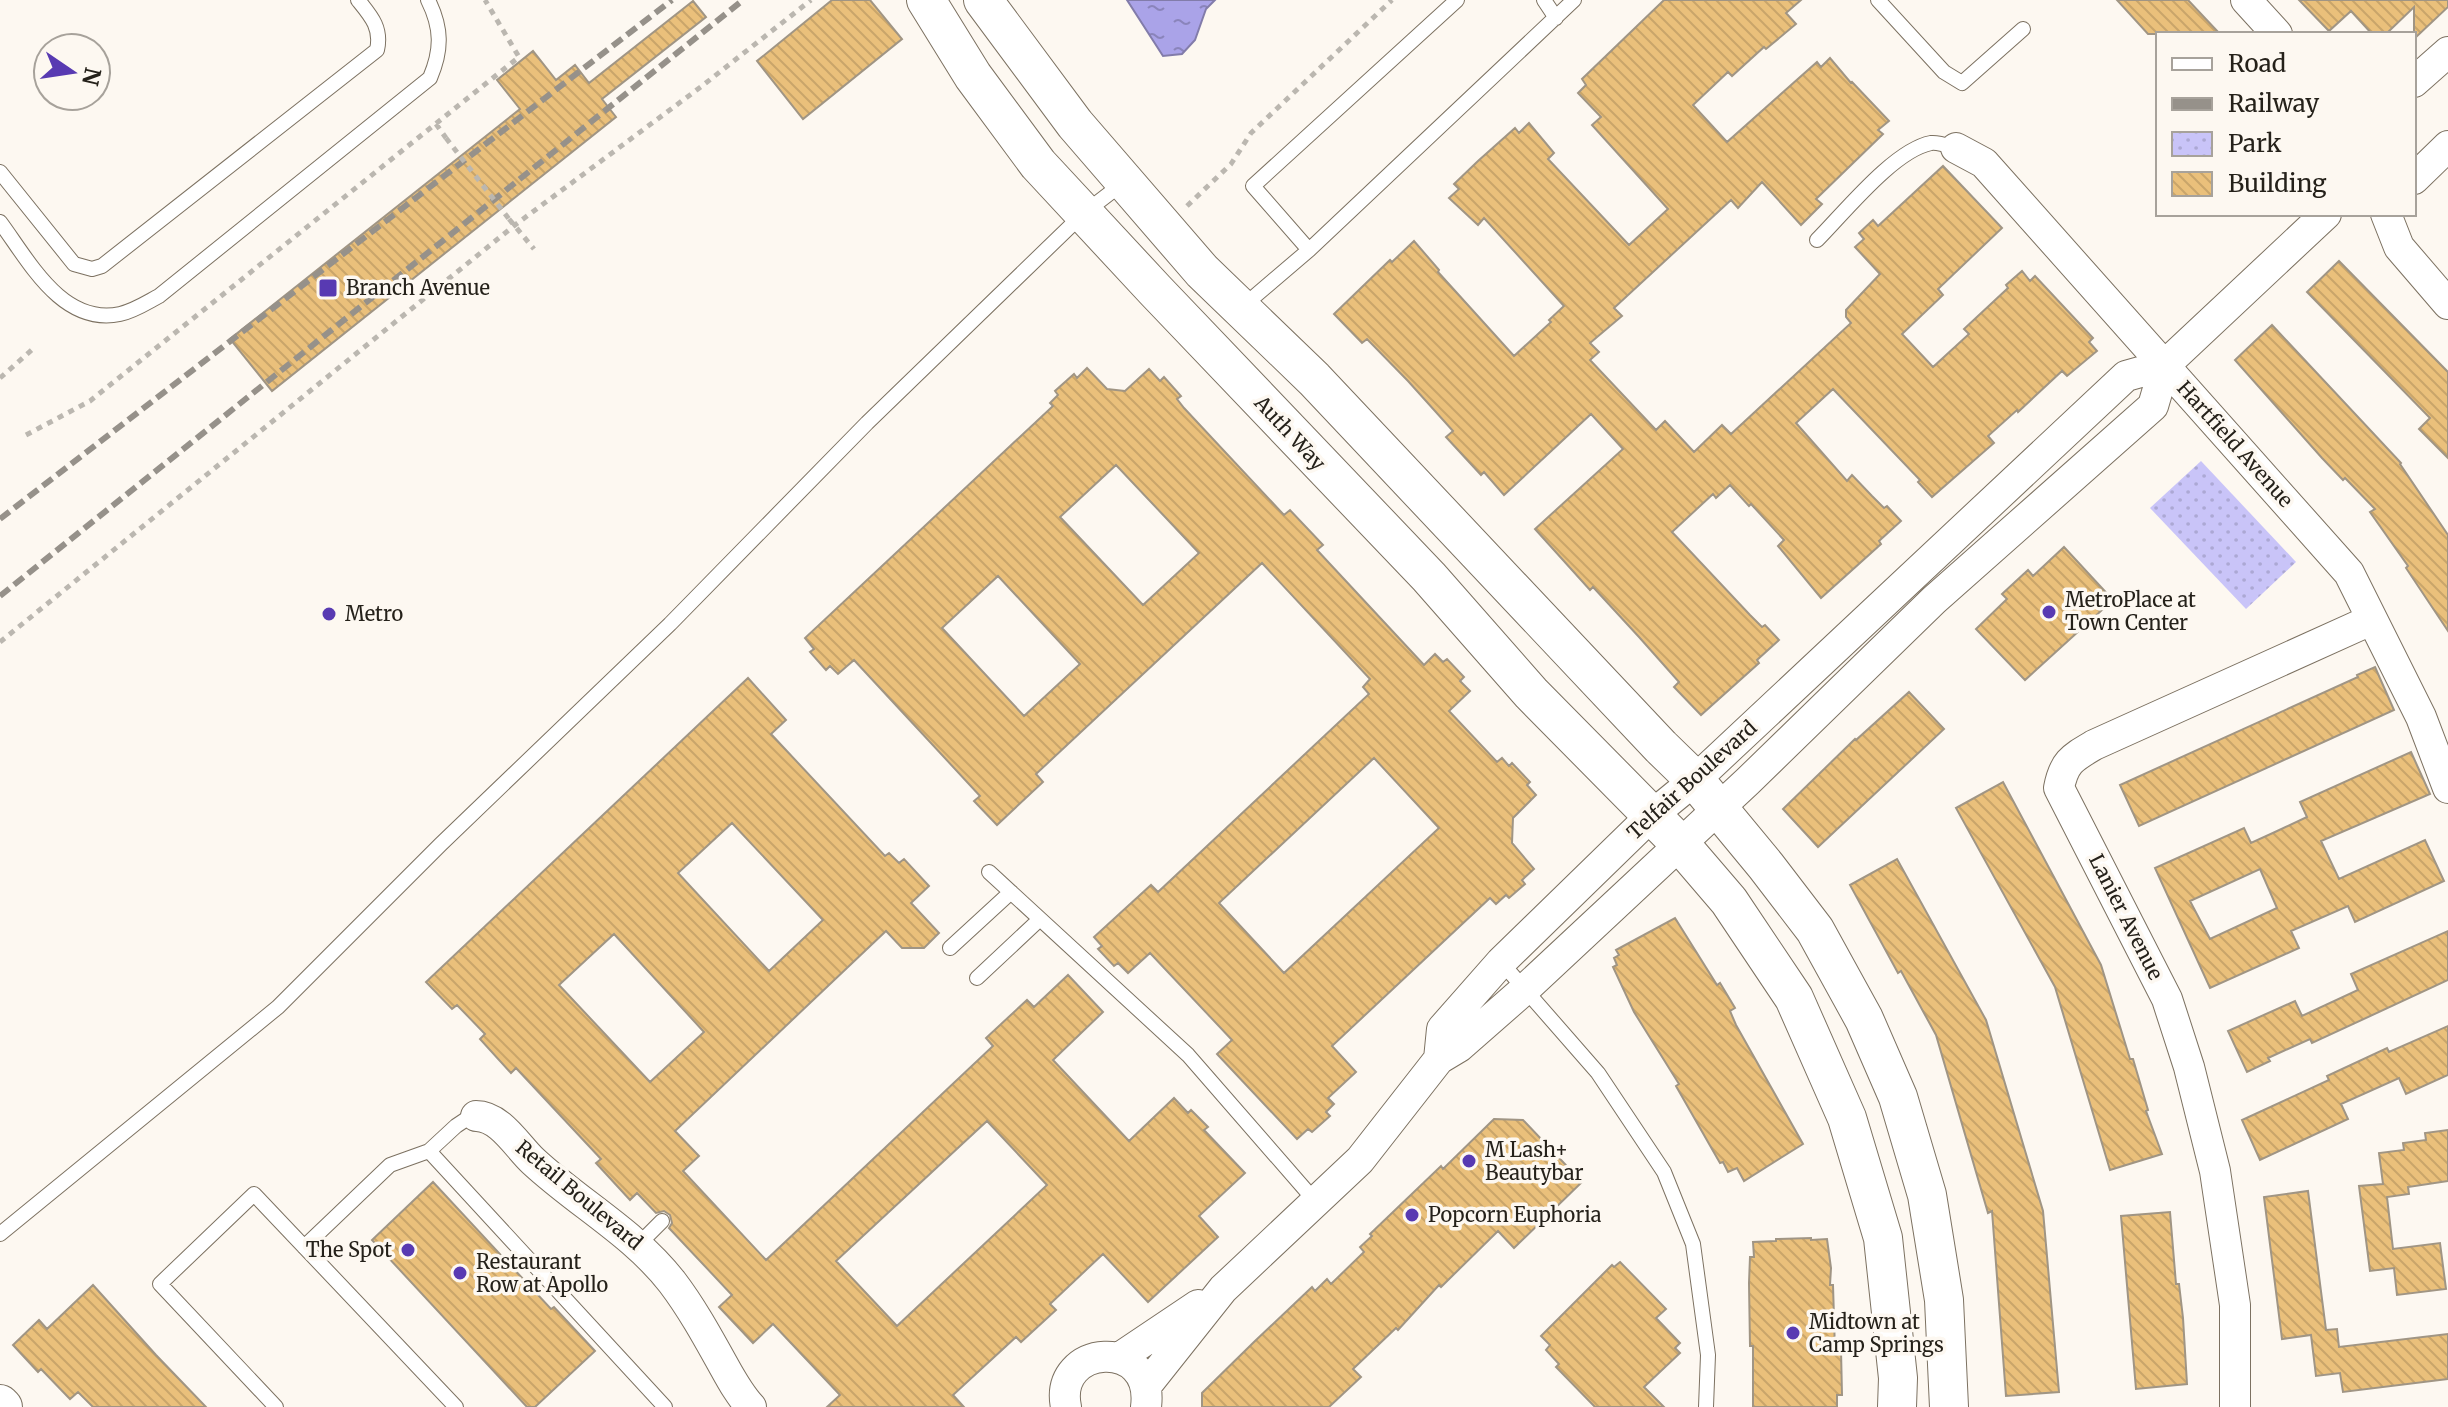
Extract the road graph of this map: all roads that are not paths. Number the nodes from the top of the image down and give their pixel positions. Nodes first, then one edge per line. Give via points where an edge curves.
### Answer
1 (358, 0) edge
2 (428, 0) edge
3 (926, 0) edge
4 (983, 0) edge
5 (1457, 0) edge
6 (1544, 0) edge
7 (1574, 0) edge
8 (1878, 0) edge
9 (2246, 0) edge
10 (1556, 18) junction
11 (2023, 29) dead end
12 (2275, 32) edge
13 (2448, 52) edge
14 (2416, 80) edge
15 (2448, 146) edge
16 (1956, 148) joint
17 (2417, 170) edge
18 (0, 172) edge
19 (1124, 181) junction
20 (1084, 213) junction
21 (2324, 216) edge
22 (2387, 216) edge
23 (0, 222) edge
24 (1817, 240) dead end
25 (1309, 250) junction
26 (2448, 304) edge
27 (1240, 308) junction
28 (2165, 365) junction
29 (1973, 519) junction
30 (2000, 543) junction
31 (2371, 620) junction
32 (1695, 780) junction
33 (2448, 788) edge
34 (1722, 814) junction
35 (1651, 816) junction
36 (1681, 845) junction
37 (989, 872) dead end
38 (1011, 892) junction
39 (1040, 919) junction
40 (950, 948) dead end
41 (1501, 962) junction
42 (977, 978) dead end
43 (1524, 990) junction
44 (1439, 1059) junction
45 (476, 1116) joint
46 (429, 1151) junction
47 (1316, 1202) junction
48 (662, 1221) dead end
49 (0, 1234) edge
50 (639, 1244) junction
51 (304, 1247) junction
52 (1223, 1289) junction
53 (1119, 1358) junction
54 (1146, 1396) edge
55 (276, 1407) edge
56 (456, 1407) edge
57 (665, 1407) edge
58 (751, 1407) edge
59 (1066, 1407) edge
60 (1706, 1407) edge
61 (1897, 1407) edge
62 (1949, 1407) edge
63 (2235, 1407) edge

1 - 18 lane via 378,26 377,50 102,266 74,264
2 - 23 lane via 440,47 430,78 159,296 134,310 105,316 62,300
3 - 20 street, Auth Way via 973,76 1038,164
4 - 19 street
5 - 25 lane via 1253,186
6 - 10 lane
7 - 10 lane
8 - 11 lane via 1944,72 1962,83
9 - 12 street
10 - 25 lane
13 - 14 street
15 - 17 street
16 - 24 lane via 1933,143 1903,156
16 - 28 street, Hartfield Avenue via 1984,163
19 - 20 lane
19 - 27 street
20 - 35 street, Auth Way
20 - 49 lane via 278,1007
21 - 28 street, Telfair Boulevard
22 - 26 street via 2399,247
25 - 27 lane
27 - 32 street via 1314,379
28 - 29 street, Telfair Boulevard via 2126,376
28 - 30 street, Telfair Boulevard via 2153,406
28 - 31 street, Hartfield Avenue via 2349,573
29 - 30 street
29 - 32 street, Telfair Boulevard
30 - 34 street, Telfair Boulevard via 1934,600
31 - 33 street, Hartfield Avenue via 2421,717
31 - 63 street, Lanier Avenue via 2094,745 2063,769 2059,788 2167,999 2189,1067 2215,1171 2235,1305
32 - 34 street
32 - 35 street, Telfair Boulevard
34 - 36 street, Telfair Boulevard
34 - 62 street via 1815,930 1864,1019 1898,1097 1929,1210 1944,1300
35 - 36 street, Auth Way
35 - 41 street, Telfair Boulevard
36 - 43 street, Telfair Boulevard
36 - 61 street, Auth Way via 1729,901 1794,998 1847,1118 1883,1238
37 - 38 lane
38 - 39 lane
38 - 40 lane
39 - 42 lane
39 - 47 lane via 1188,1055
41 - 43 lane
41 - 44 street, Telfair Boulevard via 1442,1029
43 - 44 street, Telfair Boulevard
43 - 60 lane via 1598,1073 1664,1172 1693,1244 1708,1355
44 - 47 street, Telfair Boulevard via 1360,1160
45 - 46 lane
45 - 50 street, Retail Boulevard via 499,1126 557,1182
46 - 51 lane via 390,1165
46 - 57 lane
47 - 52 street, Telfair Boulevard
48 - 50 lane
50 - 58 street, Retail Boulevard via 687,1303
51 - 55 lane via 254,1194 160,1284
51 - 56 lane
52 - 53 street, Telfair Boulevard
52 - 54 street, Telfair Boulevard
53 - 54 street via 1136,1369
53 - 59 street via 1093,1358 1081,1364 1066,1386

